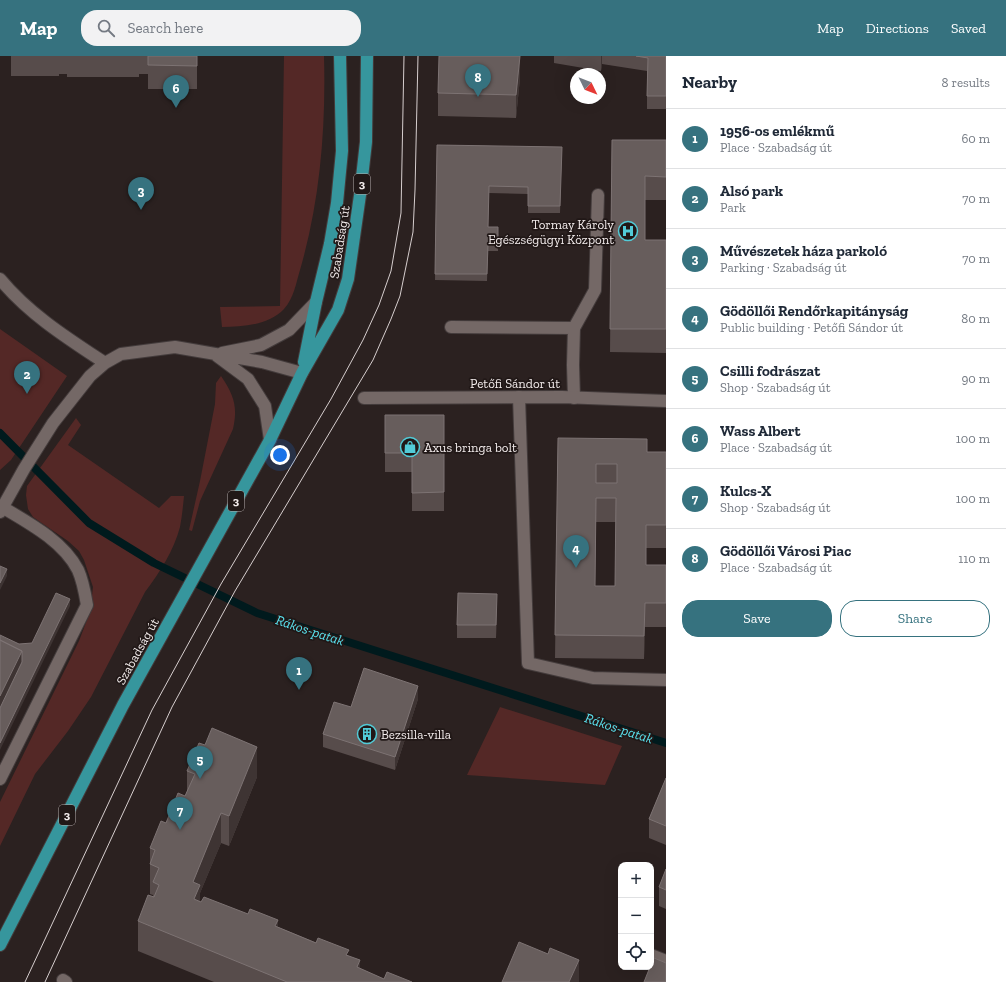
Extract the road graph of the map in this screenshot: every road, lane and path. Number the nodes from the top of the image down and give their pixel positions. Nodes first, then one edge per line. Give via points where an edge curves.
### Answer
1 (340, 56) edge
2 (366, 56) edge
3 (598, 195) dead end
4 (0, 279) edge
5 (316, 302) junction
6 (451, 327) dead end
7 (574, 328) junction
8 (215, 354) junction
9 (105, 362) junction
10 (302, 373) junction
11 (519, 397) junction
12 (364, 398) dead end
13 (574, 398) junction
14 (666, 400) edge
15 (270, 440) junction
16 (1, 509) edge
17 (666, 680) edge
18 (0, 779) edge
19 (5, 928) edge
20 (0, 945) edge
21 (654, 956) edge
22 (666, 961) edge

1 - 5 main road, Szabadság út / 3 via 342,151 337,203
2 - 10 main road, Szabadság út / 3 via 366,142 348,279 338,310
3 - 7 street via 595,290
4 - 9 street via 29,309 64,336
5 - 8 street via 289,330 261,345
5 - 10 main road, Szabadság út / 3
6 - 7 street
7 - 13 street
8 - 9 street via 175,347 121,354
8 - 10 street via 262,362
8 - 15 street via 248,379 265,406
9 - 16 street via 90,376 58,417
10 - 15 main road, Szabadság út / 3
11 - 12 street, Petőfi Sándor út
11 - 13 street, Petőfi Sándor út
11 - 17 street via 528,663 593,678
13 - 14 street, Petőfi Sándor út
15 - 19 main road, Szabadság út / 3 via 123,705
16 - 18 street via 32,525 70,558 85,589 87,605
19 - 20 main road, Szabadság út / 3
21 - 22 street

